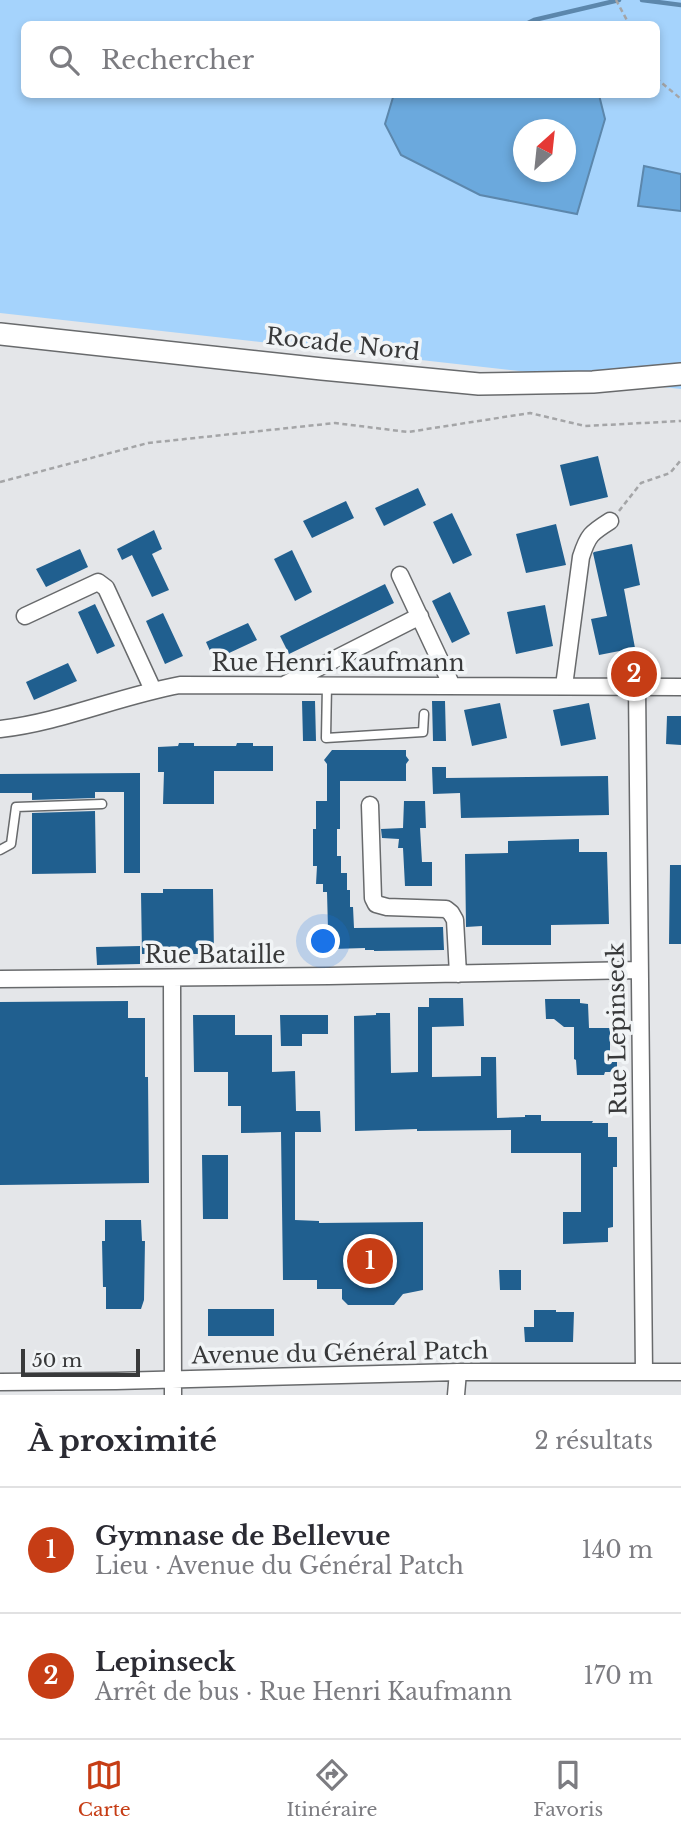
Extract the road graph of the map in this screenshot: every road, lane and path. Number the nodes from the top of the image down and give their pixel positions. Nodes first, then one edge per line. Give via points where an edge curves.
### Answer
1 (617, 0) edge
2 (628, 21) edge
3 (660, 81) edge
4 (681, 99) edge
5 (0, 334) edge
6 (681, 374) edge
7 (681, 421) edge
8 (681, 460) edge
9 (0, 482) edge
10 (610, 521) joint
11 (400, 575) dead end
12 (420, 616) junction
13 (25, 617) dead end
14 (284, 685) junction
15 (327, 685) junction
16 (452, 686) junction
17 (564, 686) junction
18 (637, 686) junction
19 (681, 687) edge
20 (153, 690) junction
21 (424, 714) dead end
22 (0, 729) edge
23 (102, 804) dead end
24 (370, 805) dead end
25 (0, 850) edge
26 (639, 970) junction
27 (458, 974) junction
28 (172, 978) junction
29 (0, 979) edge
30 (681, 1371) edge
31 (458, 1372) junction
32 (644, 1372) junction
33 (0, 1382) edge
34 (174, 1387) edge
35 (456, 1395) edge

1 - 2 path
3 - 4 path
5 - 6 main road, Rocade Nord via 479,384 593,382
7 - 9 path via 585,426 530,413 408,432 335,423 148,443
8 - 10 path via 670,473 641,483
10 - 17 street via 586,540 580,557
11 - 12 street
12 - 14 street
12 - 16 street
13 - 20 street via 98,582 106,588
14 - 15 street, Rue Henri Kaufmann
14 - 20 street, Rue Henri Kaufmann via 180,685
15 - 16 street, Rue Henri Kaufmann
15 - 21 lane via 326,738 423,732
16 - 17 street, Rue Henri Kaufmann
17 - 18 street, Rue Henri Kaufmann
18 - 19 street, Rue Henri Kaufmann
18 - 26 street, Rue Lepinseck
20 - 22 street, Rue Henri Kaufmann via 29,726
23 - 25 lane via 16,807 10,844
24 - 27 street via 376,904 451,913
26 - 27 street, Rue Bataille
26 - 32 street, Rue Lepinseck
27 - 28 street, Rue Bataille
28 - 29 street, Rue Bataille
28 - 34 street
30 - 32 street, Avenue du Général Patch
31 - 32 street, Avenue du Général Patch
31 - 34 street, Avenue du Général Patch
31 - 35 street
33 - 34 street, Avenue du Général Patch

